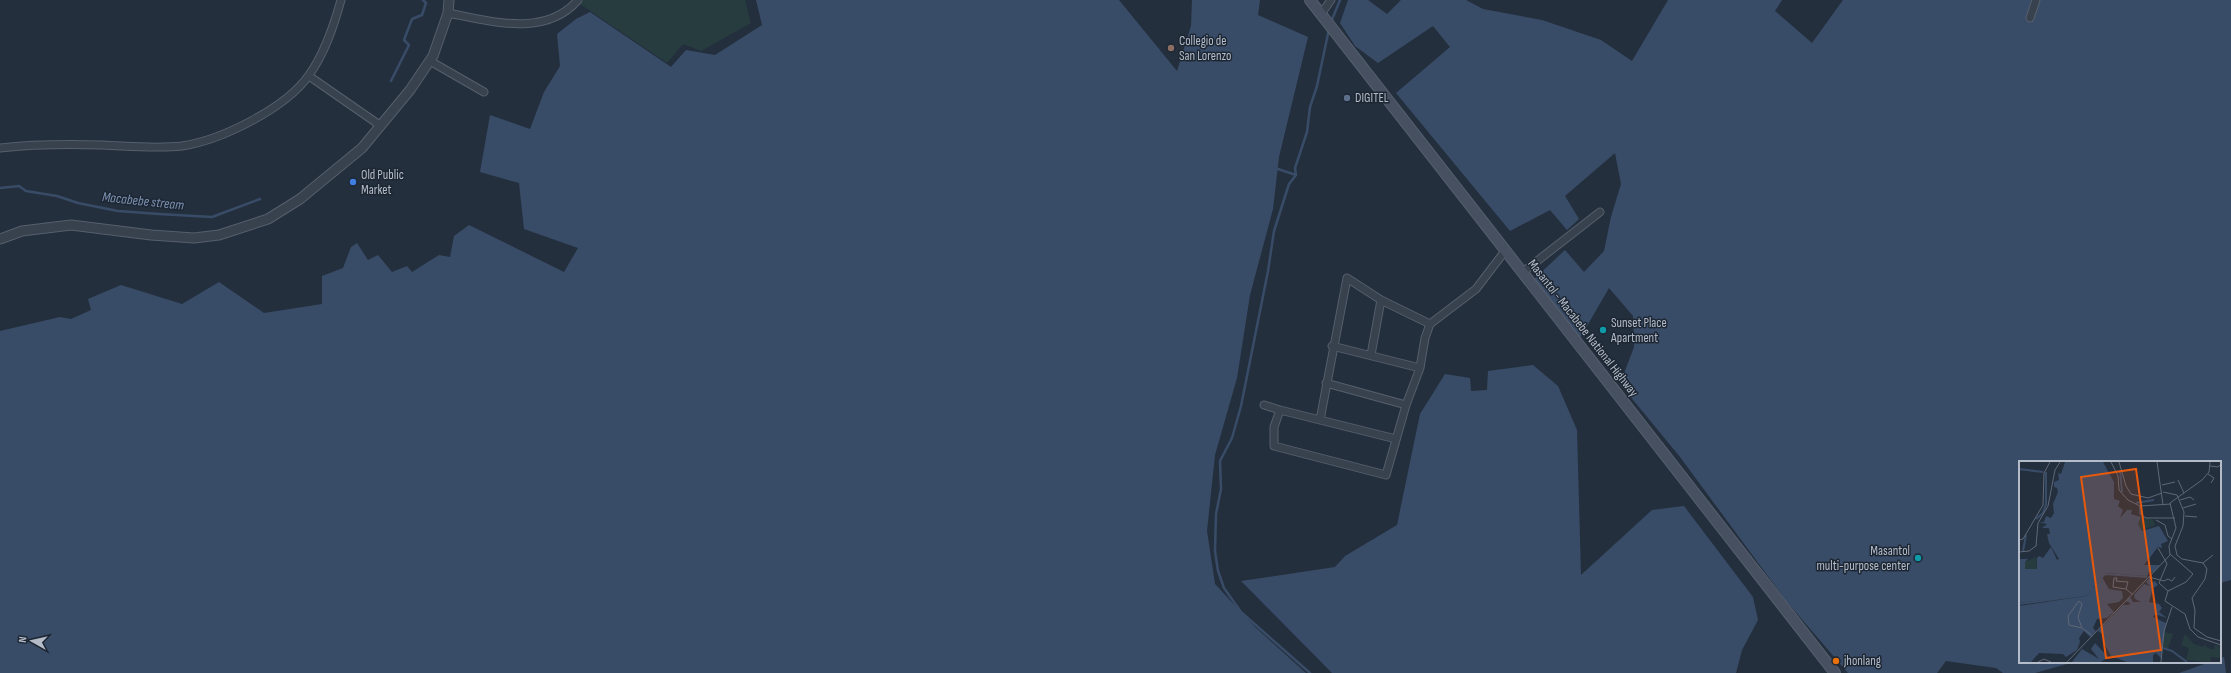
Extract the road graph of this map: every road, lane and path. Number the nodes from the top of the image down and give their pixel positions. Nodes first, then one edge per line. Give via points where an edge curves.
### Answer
1 (341, 0) edge
2 (449, 0) edge
3 (578, 0) edge
4 (1310, 0) edge
5 (1331, 0) edge
6 (2036, 0) edge
7 (448, 13) junction
8 (1322, 16) junction
9 (2030, 18) dead end
10 (430, 61) junction
11 (309, 76) junction
12 (484, 92) dead end
13 (380, 126) junction
14 (0, 148) edge
15 (1600, 212) dead end
16 (0, 239) edge
17 (1505, 250) junction
18 (1523, 272) junction
19 (1381, 300) junction
20 (1430, 324) junction
21 (1332, 346) junction
22 (1371, 355) junction
23 (1420, 368) junction
24 (1326, 383) junction
25 (1264, 405) dead end
26 (1406, 405) junction
27 (1280, 410) junction
28 (1320, 420) junction
29 (1396, 439) junction
30 (1836, 673) edge

1 - 11 street via 320,56
2 - 7 street
3 - 7 street via 552,19 514,25
4 - 8 main road, Masantol - Macabebe National Highway
5 - 8 street
6 - 9 street
7 - 10 street
8 - 17 main road, Masantol - Macabebe National Highway
10 - 12 street
10 - 13 street
11 - 13 street
11 - 14 street via 291,95 268,112 209,139 182,146 146,148 56,145
13 - 16 street via 362,148 300,199 268,219 219,235 194,238 151,235 71,224 22,231
15 - 18 street
17 - 18 main road, Masantol - Macabebe National Highway
17 - 20 street via 1476,289
18 - 30 main road, Masantol - Macabebe National Highway
19 - 20 street
19 - 21 street via 1347,278
19 - 22 street
20 - 23 street
21 - 22 street
21 - 24 street
22 - 23 street
23 - 26 street
24 - 26 street
24 - 28 street
25 - 27 street
26 - 29 street
27 - 28 street
27 - 29 street via 1274,427 1274,446 1386,475
28 - 29 street

